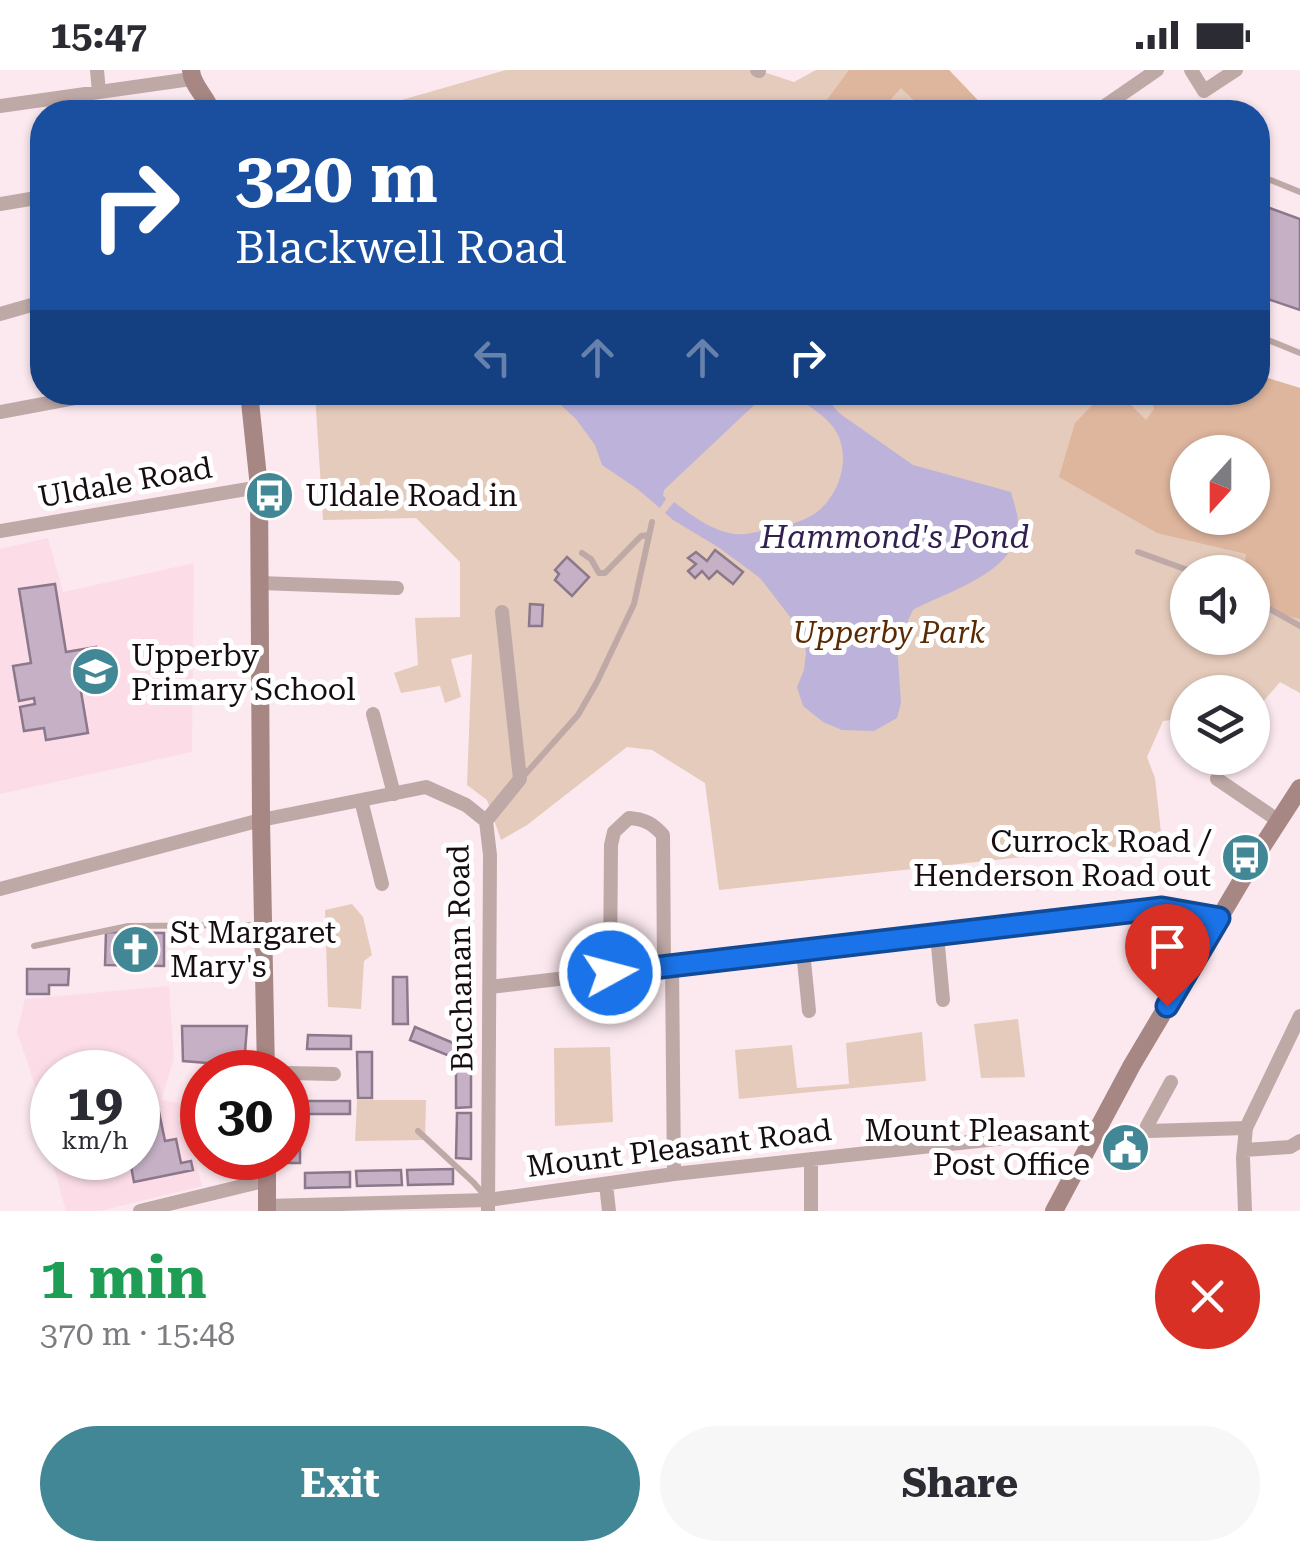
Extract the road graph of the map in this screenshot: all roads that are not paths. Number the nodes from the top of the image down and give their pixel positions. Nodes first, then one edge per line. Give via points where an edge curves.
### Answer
1 (97, 70) edge
2 (1158, 70) edge
3 (1191, 70) edge
4 (1236, 70) edge
5 (191, 74) edge
6 (99, 92) junction
7 (42, 100) edge
8 (206, 100) edge
9 (1114, 100) edge
10 (30, 102) edge
11 (0, 106) edge
12 (1270, 180) edge
13 (1300, 192) edge
14 (30, 199) edge
15 (0, 204) edge
16 (30, 305) edge
17 (0, 314) edge
18 (1270, 341) edge
19 (1300, 353) edge
20 (38, 405) edge
21 (250, 405) edge
22 (0, 412) edge
23 (259, 487) junction
24 (652, 522) dead end
25 (0, 531) edge
26 (649, 535) junction
27 (1138, 552) dead end
28 (582, 554) dead end
29 (1170, 564) edge
30 (260, 583) junction
31 (397, 588) dead end
32 (1270, 609) edge
33 (502, 612) dead end
34 (1300, 626) edge
35 (373, 714) dead end
36 (1217, 779) dead end
37 (520, 780) junction
38 (1300, 788) edge
39 (394, 794) junction
40 (362, 800) junction
41 (261, 820) junction
42 (1279, 820) junction
43 (486, 821) junction
44 (382, 884) dead end
45 (0, 889) edge
46 (1219, 918) junction
47 (263, 926) junction
48 (936, 935) junction
49 (34, 946) dead end
50 (802, 950) junction
51 (668, 966) junction
52 (610, 973) junction
53 (490, 987) junction
54 (943, 1000) dead end
55 (810, 1011) dead end
56 (1300, 1016) edge
57 (266, 1050) edge
58 (310, 1073) edge
59 (334, 1074) dead end
60 (1171, 1082) dead end
61 (1097, 1128) junction
62 (1246, 1128) junction
63 (418, 1131) dead end
64 (1300, 1141) edge
65 (1244, 1150) junction
66 (811, 1159) junction
67 (674, 1174) junction
68 (267, 1180) joint
69 (606, 1184) junction
70 (488, 1206) edge
71 (267, 1208) edge
72 (140, 1211) edge
73 (609, 1211) edge
74 (812, 1211) edge
75 (1054, 1211) edge
76 (1245, 1211) edge

1 - 6 street
2 - 9 street
3 - 4 street via 1204,91
5 - 6 street
5 - 8 street
6 - 7 street
10 - 11 street
12 - 13 lane
14 - 15 street
16 - 17 street
18 - 19 lane
20 - 22 street
21 - 23 street
23 - 25 street, Uldale Road
23 - 30 street
24 - 26 lane
26 - 28 lane via 605,573
26 - 37 lane via 634,604 597,682 578,716
27 - 29 lane
30 - 31 street
30 - 41 street
32 - 34 lane
33 - 37 street
35 - 39 street
36 - 42 street
37 - 43 street
38 - 42 street
39 - 40 street, Buchanan Road
39 - 43 street, Buchanan Road via 426,788
40 - 41 street, Buchanan Road
40 - 44 street
41 - 45 street, Buchanan Road
41 - 47 street
42 - 46 street
43 - 53 street, Buchanan Road
46 - 48 street via 1162,908
46 - 61 street
47 - 49 lane via 128,926
47 - 57 street
48 - 50 street
48 - 54 street
50 - 51 street
50 - 55 street
51 - 52 street
51 - 52 street via 664,835 642,818 629,818 611,845
51 - 67 street
52 - 53 street
53 - 70 street, Buchanan Road
56 - 62 street
58 - 59 street
60 - 62 street via 1149,1130
61 - 66 street, Mount Pleasant Road
61 - 75 street
62 - 65 street
63 - 70 lane via 474,1182
64 - 65 street
65 - 76 street
66 - 67 street, Mount Pleasant Road
66 - 74 street
67 - 69 street, Mount Pleasant Road
68 - 71 street
68 - 72 street
69 - 70 street, Mount Pleasant Road
69 - 73 street
70 - 71 street, Mount Pleasant Road

